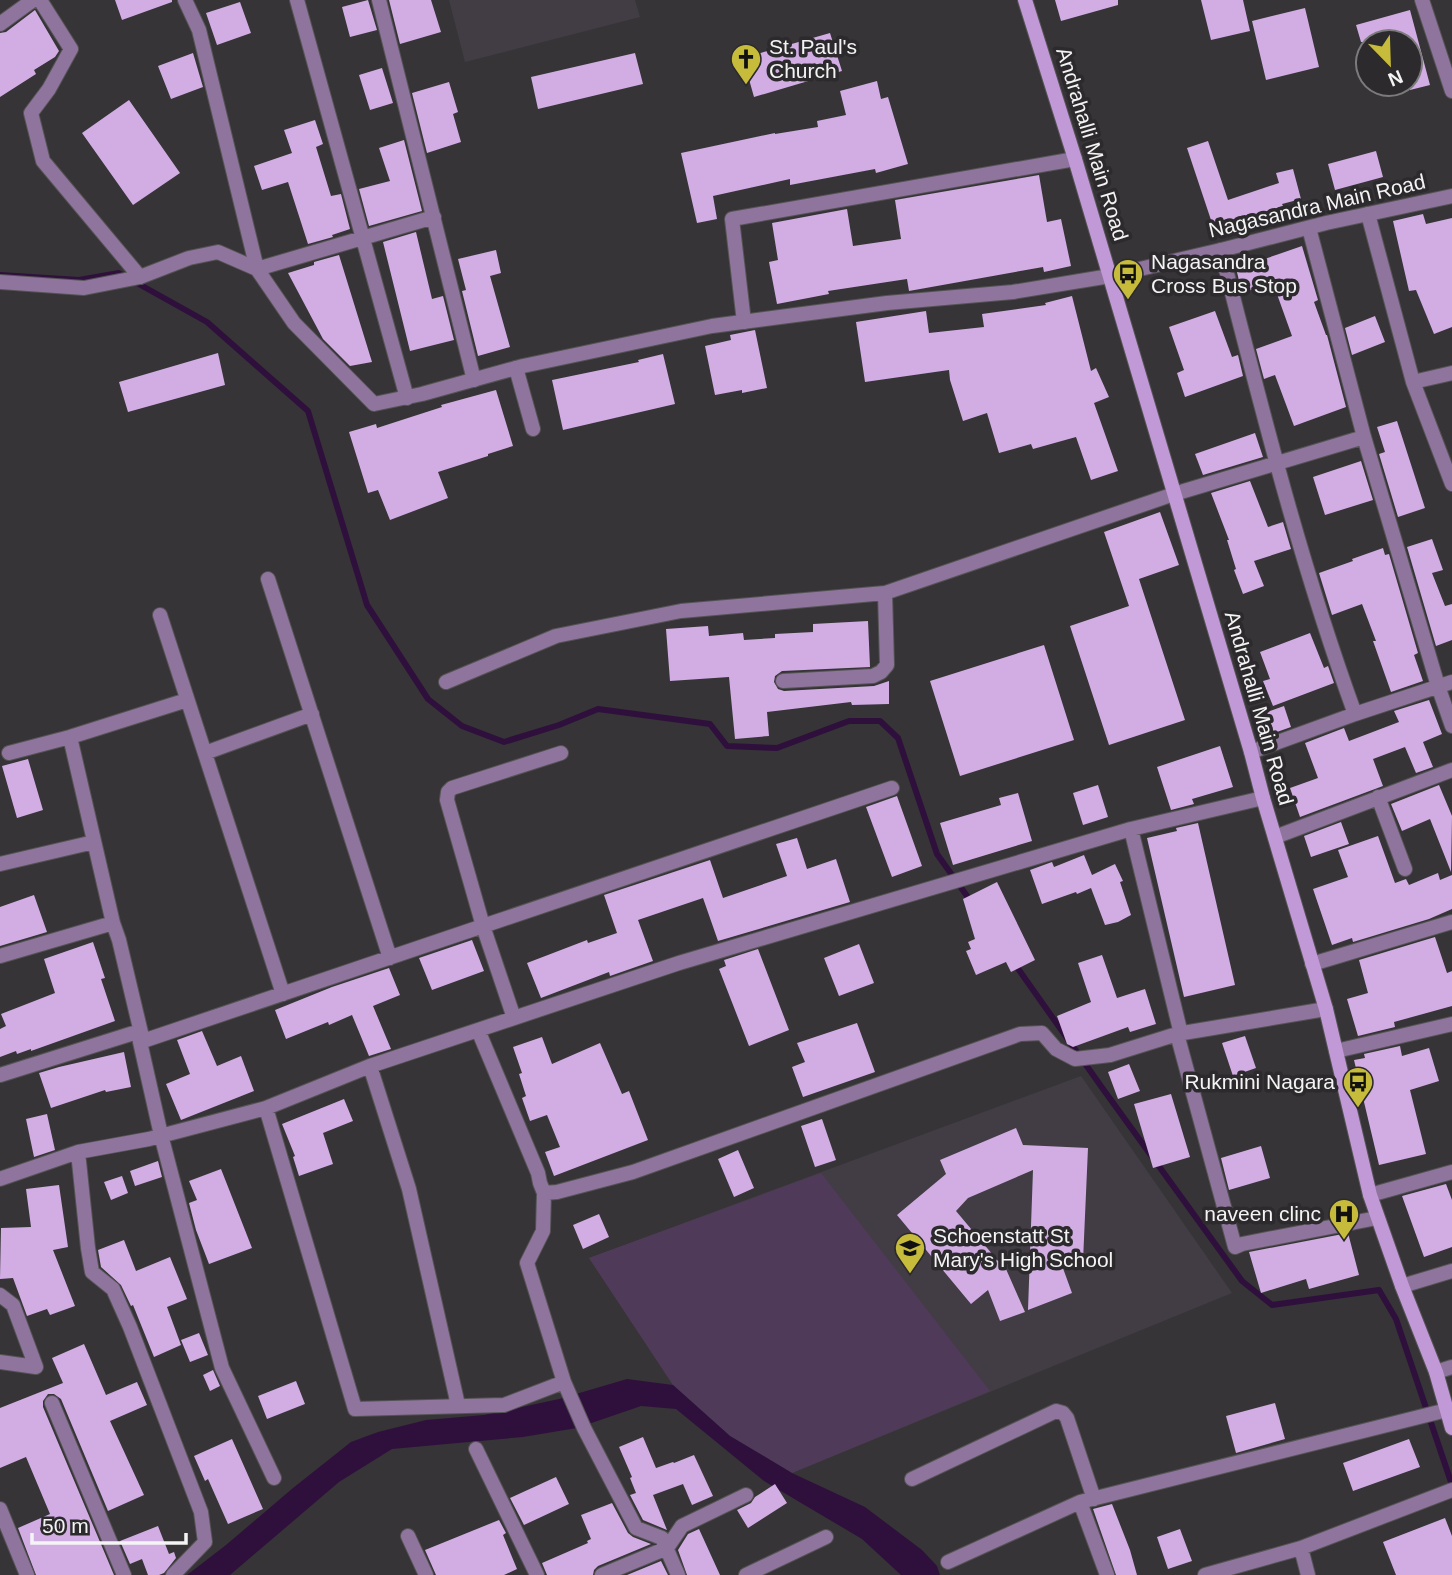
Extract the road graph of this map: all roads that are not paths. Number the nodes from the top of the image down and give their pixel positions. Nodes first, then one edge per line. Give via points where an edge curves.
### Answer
1 (33, 0) edge
2 (40, 0) edge
3 (185, 0) edge
4 (297, 0) edge
5 (379, 0) edge
6 (1025, 0) edge
7 (1422, 0) edge
8 (0, 23) edge
9 (1452, 91) edge
10 (1075, 159) junction
11 (1452, 196) edge
12 (1368, 214) junction
13 (434, 217) junction
14 (1308, 228) junction
15 (363, 237) junction
16 (1221, 250) junction
17 (257, 269) junction
18 (1110, 276) junction
19 (139, 277) junction
20 (0, 282) edge
21 (744, 322) junction
22 (516, 368) junction
23 (1452, 373) edge
24 (474, 380) junction
25 (1413, 382) junction
26 (407, 398) junction
27 (533, 429) dead end
28 (1364, 437) junction
29 (1276, 463) junction
30 (1452, 484) edge
31 (1174, 494) junction
32 (268, 579) dead end
33 (885, 593) junction
34 (160, 615) dead end
35 (783, 681) dead end
36 (446, 682) dead end
37 (1445, 684) edge
38 (187, 700) junction
39 (312, 714) junction
40 (1355, 714) junction
41 (1452, 726) edge
42 (70, 737) junction
43 (1251, 752) junction
44 (9, 753) dead end
45 (205, 753) junction
46 (561, 753) dead end
47 (1452, 770) edge
48 (892, 788) dead end
49 (1378, 797) junction
50 (1264, 798) junction
51 (1131, 829) junction
52 (1275, 837) junction
53 (94, 842) junction
54 (0, 864) edge
55 (1405, 869) dead end
56 (1452, 922) edge
57 (113, 923) junction
58 (483, 926) junction
59 (0, 956) edge
60 (390, 958) junction
61 (1312, 964) junction
62 (283, 994) junction
63 (1326, 1009) junction
64 (514, 1018) junction
65 (1452, 1024) edge
66 (478, 1030) junction
67 (1179, 1034) junction
68 (142, 1036) junction
69 (1336, 1051) junction
70 (370, 1066) junction
71 (0, 1075) edge
72 (266, 1108) junction
73 (161, 1135) junction
74 (78, 1152) junction
75 (1452, 1172) edge
76 (0, 1179) edge
77 (544, 1193) junction
78 (1370, 1195) junction
79 (1377, 1218) junction
80 (1452, 1270) edge
81 (1402, 1286) junction
82 (0, 1295) edge
83 (0, 1362) edge
84 (1452, 1367) edge
85 (1436, 1371) junction
86 (567, 1389) junction
87 (51, 1403) dead end
88 (457, 1405) junction
89 (1447, 1410) junction
90 (1452, 1428) edge
91 (476, 1449) dead end
92 (274, 1478) dead end
93 (912, 1479) dead end
94 (1452, 1490) edge
95 (746, 1494) dead end
96 (1087, 1501) junction
97 (0, 1509) edge
98 (408, 1536) dead end
99 (826, 1537) dead end
100 (667, 1548) junction
101 (1301, 1548) junction
102 (948, 1562) dead end
103 (1211, 1574) edge
104 (27, 1575) edge
105 (124, 1575) edge
106 (173, 1575) edge
107 (426, 1575) edge
108 (537, 1575) edge
109 (601, 1575) edge
110 (678, 1575) edge
111 (746, 1575) edge
112 (1107, 1575) edge
113 (1308, 1575) edge

1 - 8 street
2 - 19 street via 71,49 32,113 43,161
3 - 17 street via 199,30
4 - 15 street
5 - 13 street
6 - 10 main road, Andrahalli Main Road
7 - 9 street
10 - 18 main road, Andrahalli Main Road
10 - 21 street via 733,219
11 - 12 street, Nagasandra Main Road
12 - 14 street, Nagasandra Main Road
12 - 25 street
13 - 15 street
13 - 24 street
14 - 16 street, Nagasandra Main Road
14 - 28 street
15 - 17 street
15 - 26 street
16 - 18 street, Nagasandra Main Road
16 - 29 street
17 - 19 street via 218,252
17 - 26 street, Nagasandra Main Road via 294,323 374,404
18 - 21 street, Nagasandra Main Road via 1013,292
18 - 31 main road, Andrahalli Main Road
19 - 20 street via 84,288
21 - 22 street, Nagasandra Main Road
22 - 24 street, Nagasandra Main Road
22 - 27 street
23 - 25 street
24 - 26 street, Nagasandra Main Road
25 - 30 street
28 - 29 street
28 - 37 street
29 - 31 street
29 - 40 street
31 - 33 street
31 - 43 main road, Andrahalli Main Road
32 - 39 street
33 - 35 street via 887,665 881,673
33 - 36 street via 681,611 556,636
34 - 38 street
37 - 40 street
37 - 41 street
38 - 42 street
38 - 45 street
39 - 45 street
39 - 60 street
40 - 43 street
42 - 44 street
42 - 53 street
43 - 50 main road, Andrahalli Main Road
45 - 62 street
46 - 58 street via 447,792
47 - 49 street
48 - 58 street
49 - 52 street
49 - 55 street
50 - 51 street
50 - 52 main road, Andrahalli Main Road
51 - 64 street via 679,963
51 - 67 street
52 - 61 main road, Andrahalli Main Road
53 - 54 street
53 - 57 street
56 - 61 street
57 - 59 street
57 - 68 street
58 - 60 street
58 - 64 street
60 - 62 street
61 - 63 main road, Andrahalli Main Road
62 - 68 street
63 - 67 street
63 - 69 main road, Andrahalli Main Road
64 - 66 street
65 - 69 street
66 - 70 street
66 - 77 street
67 - 77 street via 1110,1055 1075,1059 1056,1049 1042,1033 1020,1034 632,1172
67 - 79 street via 1236,1247
68 - 71 street
68 - 73 street
69 - 78 main road, Andrahalli Main Road
70 - 72 street
70 - 88 street via 409,1189
72 - 73 street
72 - 88 street via 355,1409
73 - 74 street
73 - 92 street via 222,1368
74 - 76 street
74 - 106 street via 92,1272 113,1289 201,1512 205,1542
75 - 78 street
77 - 86 street via 543,1231 527,1263
78 - 79 main road, Andrahalli Main Road
79 - 81 main road, Andrahalli Main Road
80 - 81 street
81 - 85 main road, Andrahalli Main Road
82 - 83 street via 13,1305 36,1367
84 - 85 street
85 - 89 main road, Andrahalli Main Road
86 - 88 street via 504,1405
86 - 100 street via 636,1528 662,1538
87 - 105 street
89 - 90 main road, Andrahalli Main Road
89 - 96 street
91 - 108 street
93 - 96 street via 1056,1411 1067,1418
94 - 101 street
95 - 100 street via 682,1526
96 - 102 street
96 - 112 street
97 - 104 street
98 - 107 street
99 - 111 street
100 - 109 street
100 - 110 street
101 - 103 street
101 - 113 street

